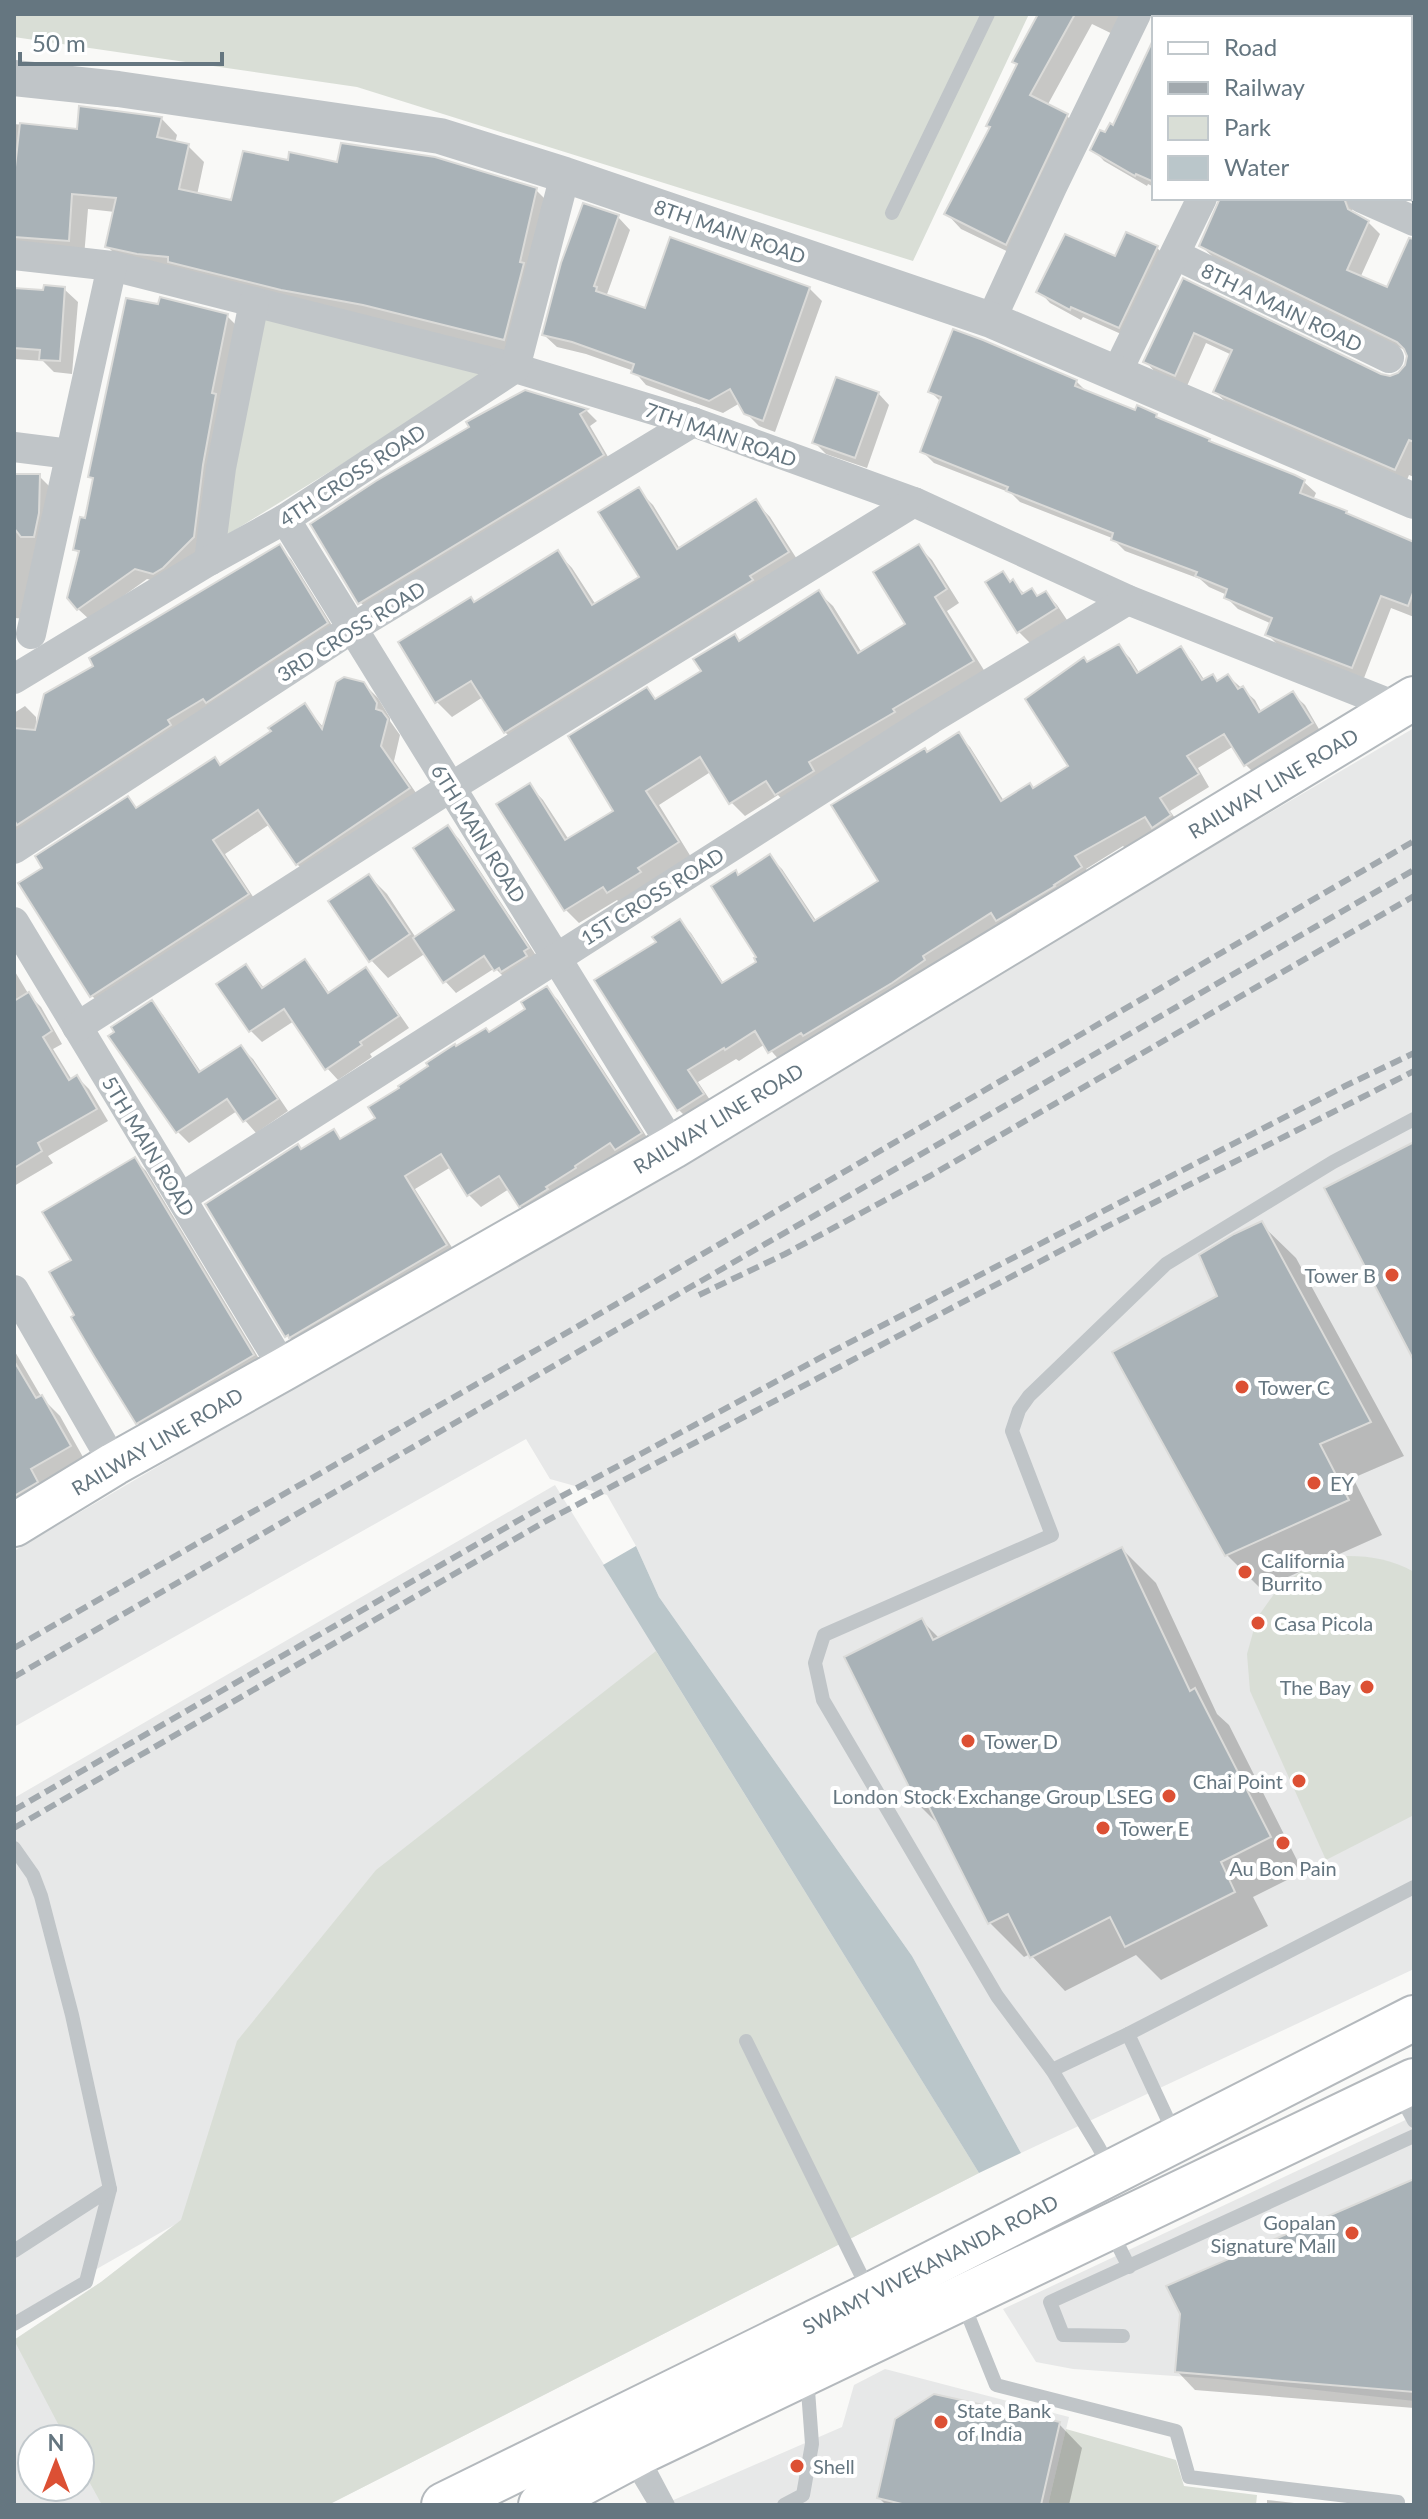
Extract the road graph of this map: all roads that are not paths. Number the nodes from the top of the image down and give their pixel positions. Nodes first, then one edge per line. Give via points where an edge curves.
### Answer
1 (988, 14) edge
2 (1136, 14) edge
3 (14, 78) edge
4 (565, 175) junction
5 (1201, 200) edge
6 (1367, 200) edge
7 (892, 213) dead end
8 (1414, 221) edge
9 (14, 255) edge
10 (1176, 255) junction
11 (112, 266) junction
12 (254, 302) junction
13 (991, 320) junction
14 (1389, 358) dead end
15 (515, 368) junction
16 (1116, 374) junction
17 (693, 422) junction
18 (14, 447) edge
19 (70, 454) junction
20 (1411, 493) edge
21 (914, 502) junction
22 (285, 519) junction
23 (209, 561) junction
24 (1128, 600) junction
25 (353, 628) junction
26 (23, 633) edge
27 (21, 674) edge
28 (1406, 703) edge
29 (451, 787) junction
30 (14, 849) edge
31 (14, 922) edge
32 (556, 957) junction
33 (77, 1027) junction
34 (1414, 1119) edge
35 (673, 1147) junction
36 (181, 1198) junction
37 (14, 1290) edge
38 (284, 1369) junction
39 (114, 1464) junction
40 (14, 1525) edge
41 (14, 1848) edge
42 (1414, 1887) edge
43 (1414, 2018) edge
44 (1128, 2034) junction
45 (746, 2041) dead end
46 (1052, 2070) junction
47 (1408, 2097) edge
48 (1414, 2136) edge
49 (1177, 2139) junction
50 (1112, 2172) junction
51 (110, 2189) junction
52 (1109, 2227) junction
53 (14, 2251) edge
54 (1129, 2267) junction
55 (871, 2295) junction
56 (962, 2299) junction
57 (14, 2324) edge
58 (1123, 2336) dead end
59 (806, 2373) junction
60 (634, 2456) junction
61 (1398, 2502) dead end
62 (444, 2505) edge
63 (541, 2505) edge
64 (656, 2505) edge
65 (668, 2505) edge
66 (784, 2505) edge

1 - 7 lane
2 - 13 street
3 - 4 street, 8TH MAIN ROAD via 440,136
4 - 13 street, 8TH MAIN ROAD
4 - 15 street
5 - 10 street
6 - 8 street
9 - 11 street, 7TH MAIN ROAD
10 - 14 street, 8TH A MAIN ROAD
10 - 16 street
11 - 12 street, 7TH MAIN ROAD
11 - 19 street
12 - 15 street, 7TH MAIN ROAD
12 - 23 street via 221,468
13 - 16 street, 8TH MAIN ROAD
15 - 17 street, 7TH MAIN ROAD
15 - 22 street, 4TH CROSS ROAD
16 - 20 street, 8TH MAIN ROAD
17 - 21 street, 7TH MAIN ROAD
17 - 25 street, 3RD CROSS ROAD
18 - 19 street
19 - 26 street
21 - 24 street, 7TH MAIN ROAD
21 - 29 street
22 - 23 street, 4TH CROSS ROAD
22 - 25 street, 6TH MAIN ROAD
23 - 27 street, 4TH CROSS ROAD
24 - 28 street, 7TH MAIN ROAD
24 - 32 street, 1ST CROSS ROAD
25 - 29 street, 6TH MAIN ROAD
25 - 30 street, 3RD CROSS ROAD
26 - 27 street
28 - 35 main road, RAILWAY LINE ROAD
29 - 32 street, 6TH MAIN ROAD
29 - 33 street
31 - 33 street, 5TH MAIN ROAD
32 - 35 street, 6TH MAIN ROAD
32 - 36 street, 1ST CROSS ROAD
33 - 36 street, 5TH MAIN ROAD
34 - 46 lane via 1166,1264 1029,1396 1012,1431 1052,1535 824,1635 815,1663 823,1700 997,1996
35 - 38 main road, RAILWAY LINE ROAD
36 - 38 street, 5TH MAIN ROAD
37 - 39 street
38 - 39 main road, RAILWAY LINE ROAD
39 - 40 main road, RAILWAY LINE ROAD
41 - 51 lane via 41,1896
42 - 44 lane
43 - 49 main road, SWAMY VIVEKANANDA ROAD
44 - 46 lane
44 - 49 lane
45 - 55 lane
46 - 50 lane
47 - 52 main road, SWAMY VIVEKANANDA ROAD
48 - 54 lane
49 - 50 main road, SWAMY VIVEKANANDA ROAD
50 - 55 main road, SWAMY VIVEKANANDA ROAD
51 - 53 lane
51 - 57 lane via 86,2282
52 - 54 lane
52 - 56 main road, SWAMY VIVEKANANDA ROAD
54 - 58 lane via 1050,2302 1063,2335
55 - 62 main road, SWAMY VIVEKANANDA ROAD
56 - 59 main road, SWAMY VIVEKANANDA ROAD
56 - 61 lane via 996,2385 1176,2431 1189,2477
59 - 60 main road, SWAMY VIVEKANANDA ROAD
59 - 66 lane via 812,2444 803,2495
60 - 63 main road, SWAMY VIVEKANANDA ROAD
60 - 64 lane
60 - 65 lane

